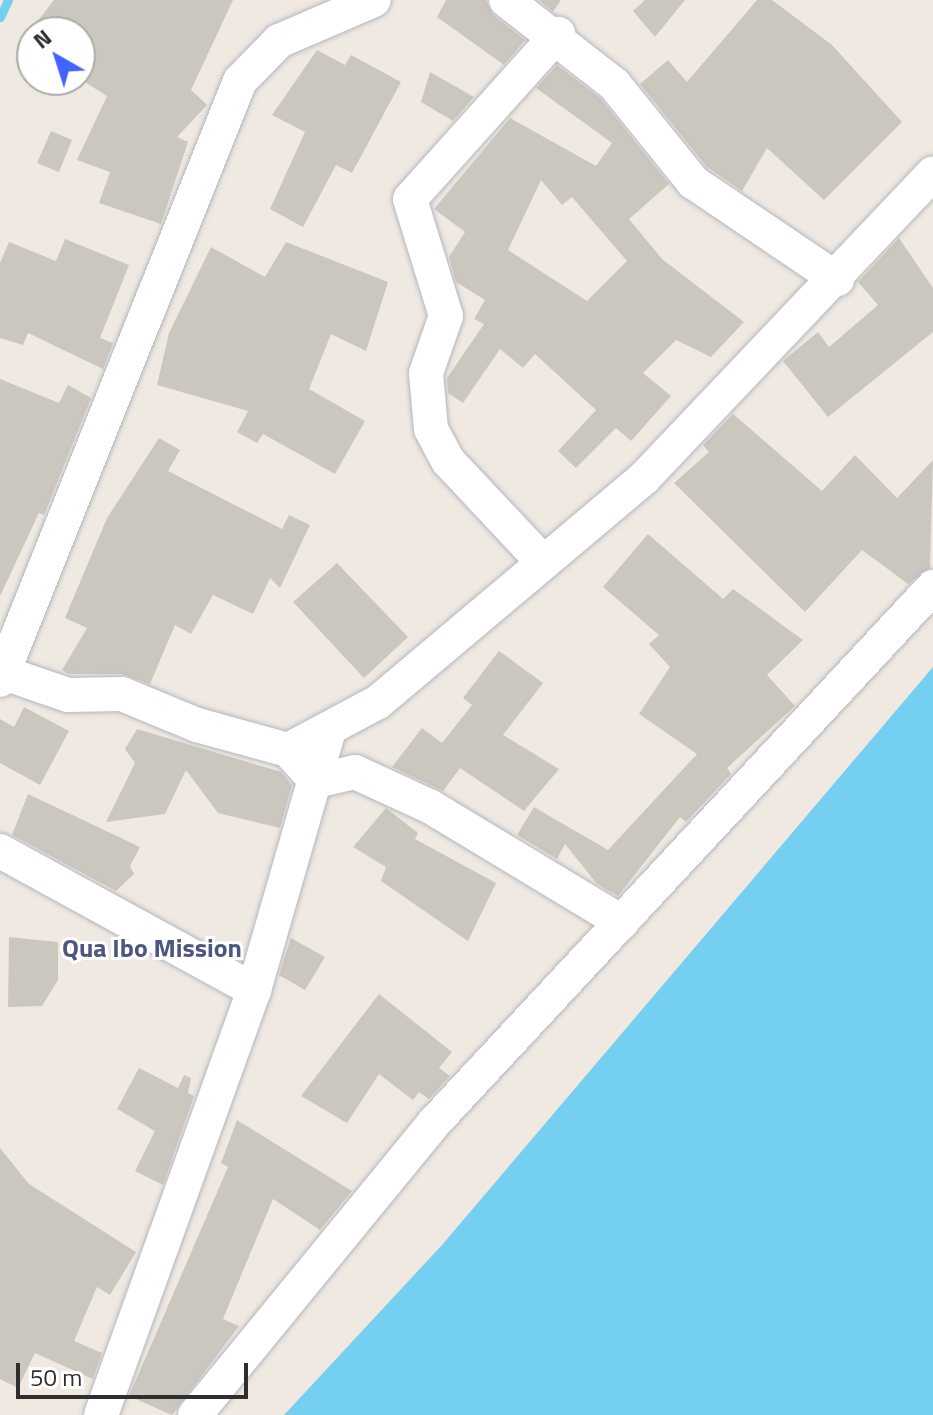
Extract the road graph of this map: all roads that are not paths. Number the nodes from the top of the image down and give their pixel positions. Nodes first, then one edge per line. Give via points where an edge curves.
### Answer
1 (374, 0) edge
2 (506, 0) edge
3 (558, 34) junction
4 (933, 173) edge
5 (837, 279) junction
6 (542, 561) junction
7 (933, 587) edge
8 (2, 677) edge
9 (328, 734) junction
10 (288, 750) junction
11 (316, 781) junction
12 (0, 851) edge
13 (622, 922) junction
14 (254, 990) junction
15 (101, 1415) edge
16 (195, 1415) edge

1 - 8 street via 279,41 240,81
2 - 3 street
3 - 5 street via 614,84 693,182
3 - 6 street via 410,199 446,316 426,373 431,429 448,461
4 - 5 street
5 - 6 street via 644,478
6 - 9 street via 378,702
7 - 13 street
8 - 10 street via 68,695 122,694 197,725
9 - 10 street
9 - 11 street
10 - 11 street
11 - 13 street via 355,772 431,807
11 - 14 street
12 - 14 street
13 - 16 street via 433,1124
14 - 15 street

